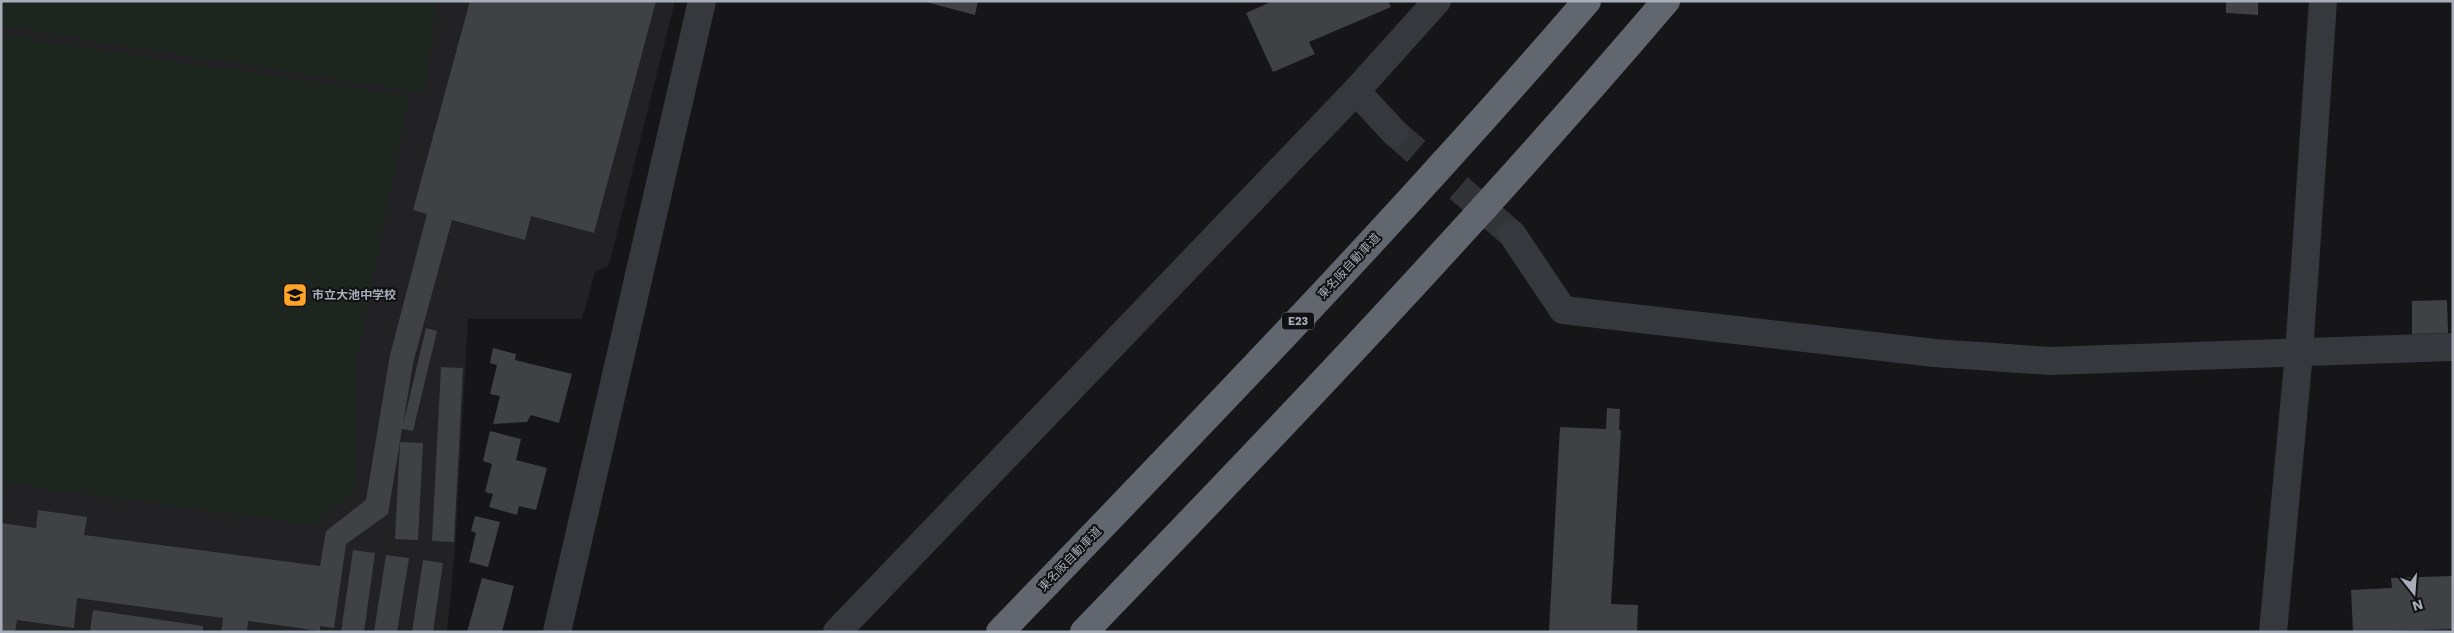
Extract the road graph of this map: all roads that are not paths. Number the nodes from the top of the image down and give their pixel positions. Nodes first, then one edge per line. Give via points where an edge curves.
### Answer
1 (702, 1) edge
2 (1409, 1) edge
3 (1436, 1) edge
4 (1587, 1) edge
5 (1666, 1) edge
6 (2324, 1) edge
7 (1410, 31) junction
8 (1356, 91) junction
9 (1395, 133) tunnel mouth
10 (1512, 234) tunnel mouth
11 (2453, 347) edge
12 (2299, 352) junction
13 (557, 632) edge
14 (837, 632) edge
15 (1000, 632) edge
16 (1084, 632) edge
17 (2273, 632) edge

1 - 13 street
2 - 7 street
3 - 7 street
4 - 15 highway, 東名阪自動車道 / E23 via 1512,88 1259,363
5 - 16 highway via 1559,127 1310,397
6 - 12 street
7 - 8 street
8 - 9 street
8 - 14 street
10 - 12 street via 1563,310 1934,354 2050,361
11 - 12 street
12 - 17 street

